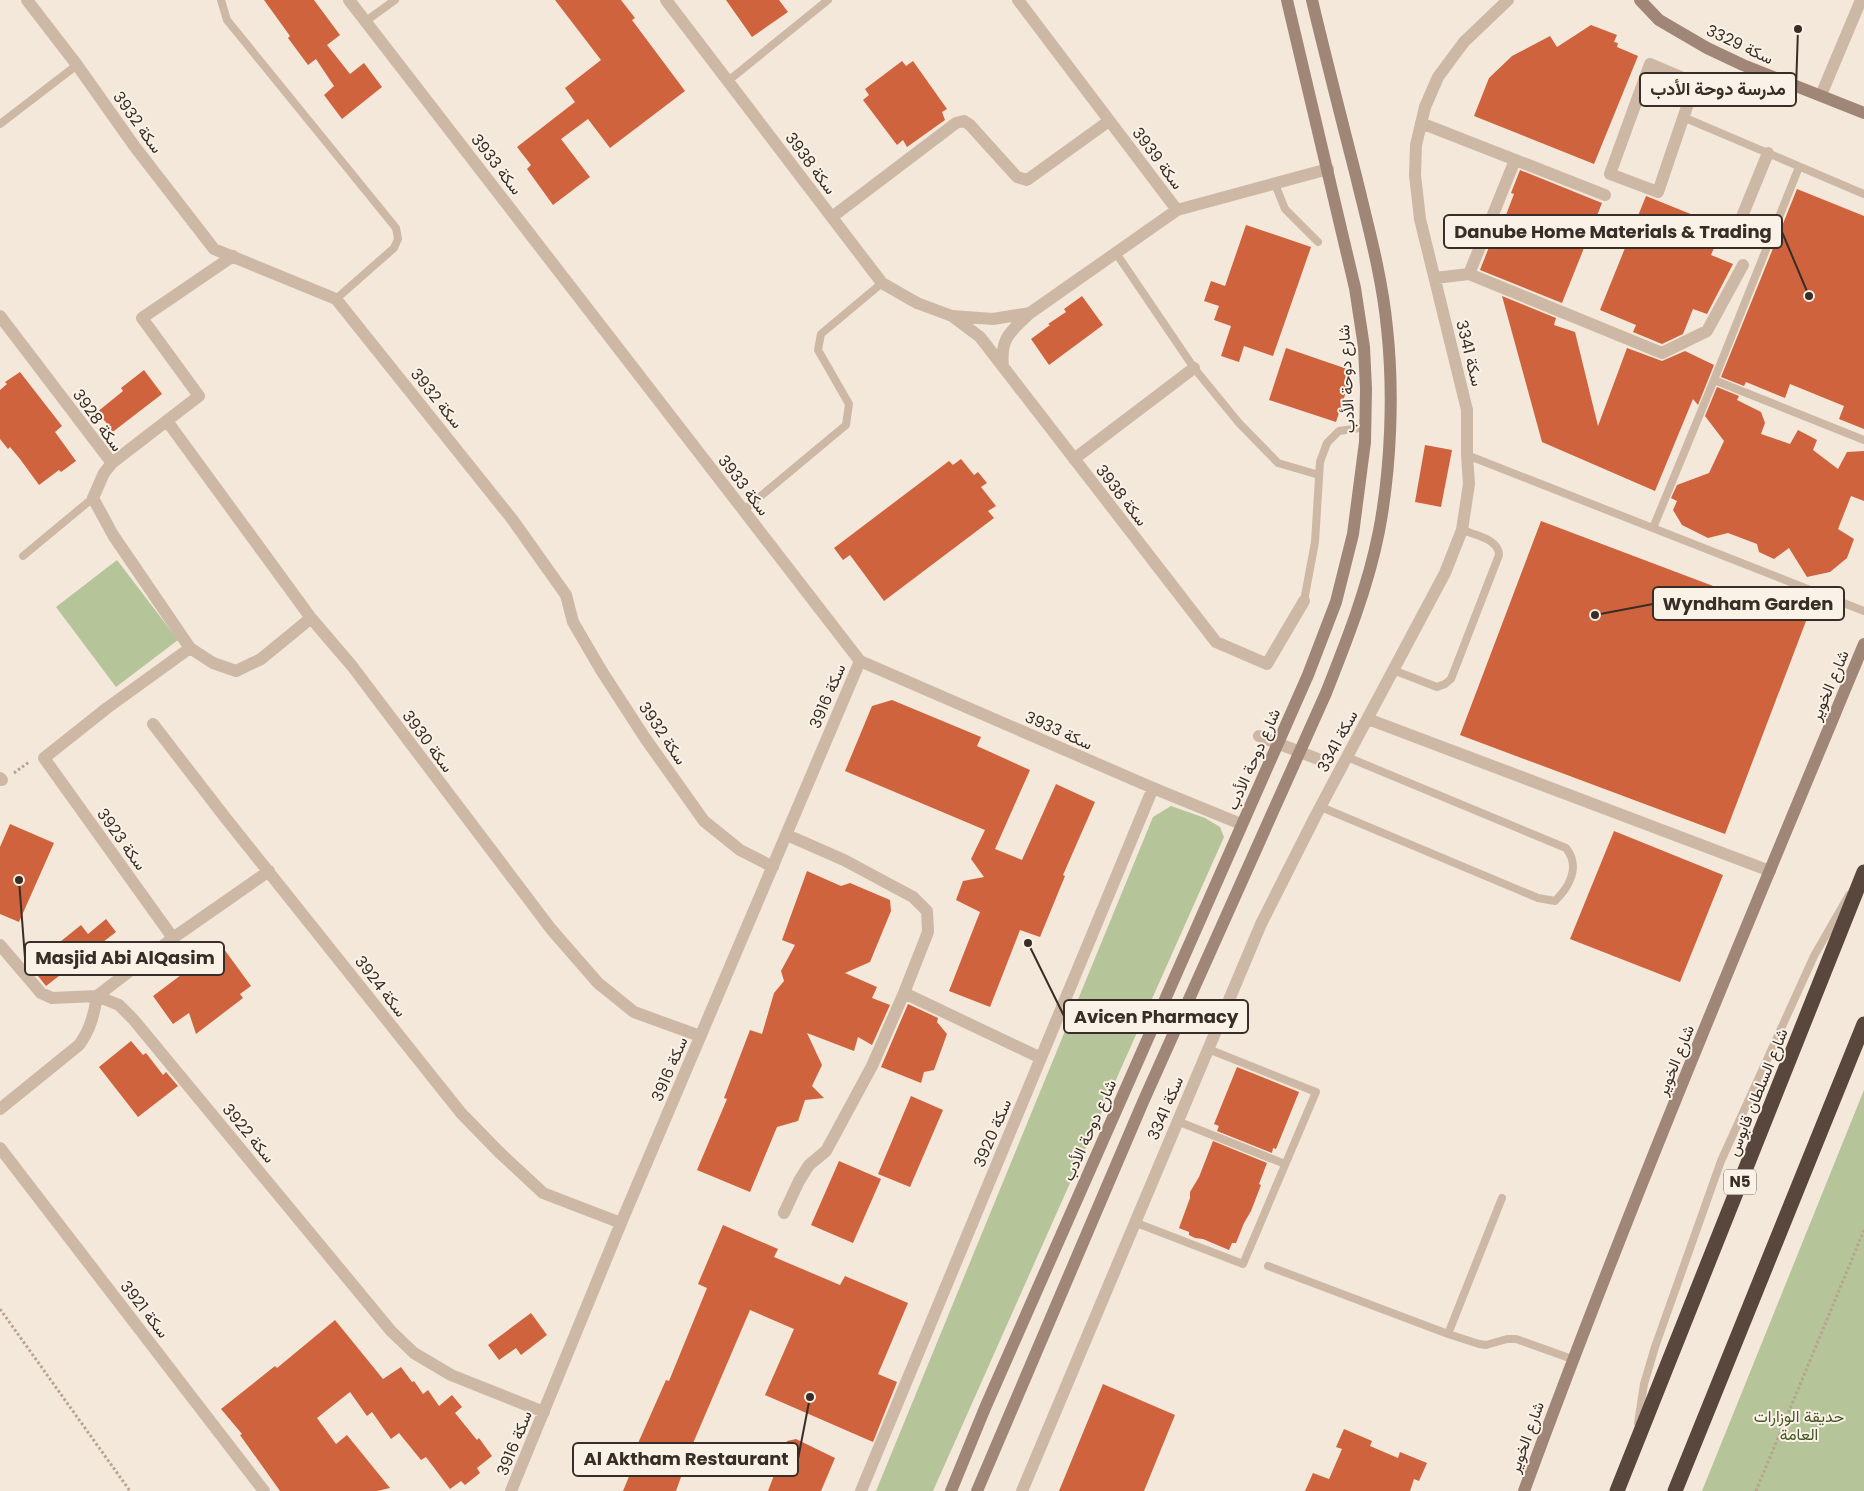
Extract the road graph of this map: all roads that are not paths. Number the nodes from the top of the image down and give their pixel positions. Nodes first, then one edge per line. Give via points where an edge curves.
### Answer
1 (27, 0) edge
2 (221, 0) edge
3 (349, 0) edge
4 (395, 0) edge
5 (666, 0) edge
6 (828, 0) edge
7 (1018, 0) edge
8 (1287, 0) edge
9 (1312, 0) edge
10 (1508, 0) edge
11 (1640, 0) edge
12 (1861, 0) edge
13 (366, 21) junction
14 (77, 65) junction
15 (728, 81) junction
16 (1821, 95) junction
17 (1864, 112) edge
18 (1683, 117) junction
19 (1109, 121) junction
20 (1421, 123) junction
21 (0, 124) edge
22 (1768, 153) junction
23 (1516, 160) junction
24 (1800, 167) junction
25 (1328, 169) junction
26 (1275, 184) junction
27 (1864, 194) edge
28 (1605, 195) dead end
29 (1177, 210) junction
30 (832, 217) junction
31 (1741, 219) dead end
32 (1318, 242) dead end
33 (1116, 253) junction
34 (233, 256) junction
35 (1743, 265) dead end
36 (1469, 274) junction
37 (1435, 278) junction
38 (882, 283) junction
39 (336, 299) junction
40 (1030, 313) junction
41 (0, 316) edge
42 (952, 316) junction
43 (1003, 367) junction
44 (1194, 368) junction
45 (1714, 380) junction
46 (166, 421) junction
47 (1366, 427) junction
48 (1864, 440) edge
49 (1467, 455) junction
50 (1074, 459) junction
51 (112, 463) junction
52 (1319, 476) junction
53 (93, 498) junction
54 (744, 510) junction
55 (1653, 528) junction
56 (1462, 530) junction
57 (23, 556) dead end
58 (1304, 601) joint
59 (1864, 611) edge
60 (311, 618) junction
61 (1864, 644) edge
62 (190, 648) junction
63 (860, 661) junction
64 (1393, 670) junction
65 (1368, 719) junction
66 (153, 724) dead end
67 (1259, 736) dead end
68 (1278, 743) junction
69 (1299, 752) junction
70 (1347, 757) junction
71 (1318, 759) dead end
72 (1153, 788) junction
73 (1321, 807) junction
74 (1241, 824) junction
75 (787, 835) junction
76 (773, 867) junction
77 (269, 871) junction
78 (1770, 871) junction
79 (1864, 872) edge
80 (173, 938) junction
81 (0, 945) edge
82 (904, 993) junction
83 (97, 996) junction
84 (1864, 1024) edge
85 (700, 1036) junction
86 (1208, 1049) junction
87 (1041, 1058) junction
88 (0, 1109) edge
89 (1177, 1121) junction
90 (0, 1148) edge
91 (1285, 1164) junction
92 (1502, 1198) dead end
93 (784, 1213) dead end
94 (1134, 1222) junction
95 (621, 1223) junction
96 (1268, 1266) dead end
97 (1448, 1334) junction
98 (1572, 1359) junction
99 (544, 1412) junction
100 (1637, 1441) junction
101 (264, 1491) edge
102 (512, 1491) edge
103 (861, 1491) edge
104 (951, 1491) edge
105 (977, 1491) edge
106 (1022, 1491) edge
107 (1524, 1491) edge
108 (1617, 1491) edge
109 (1675, 1491) edge

1 - 14 street, سكة 3932
2 - 39 lane via 228,20 396,228 398,239 394,248
3 - 13 street, سكة 3933
4 - 13 lane
5 - 15 street, سكة 3938
6 - 15 lane
7 - 19 street, سكة 3939
8 - 25 main road, شارع دوحة الأدب
9 - 69 main road via 1380,277 1391,372 1386,477 1370,569 1349,635
10 - 20 street, سكة 3341 via 1451,58 1438,77
11 - 16 main road, سكة 3329 via 1659,20 1707,48
12 - 16 street
13 - 54 street, سكة 3933
14 - 21 lane
14 - 34 street, سكة 3932 via 135,147 214,248
15 - 30 street, سكة 3938
16 - 17 main road, سكة 3329
18 - 18 street via 1695,84 1650,64 1610,174 1658,192
18 - 22 lane
19 - 29 street, سكة 3939
19 - 30 street via 1027,180 1017,178 970,125 964,121 956,122
20 - 23 street
20 - 37 street, سكة 3341 via 1415,175 1420,219
22 - 24 lane
22 - 31 street
23 - 28 street
23 - 36 street
24 - 27 lane
24 - 45 lane
25 - 26 street, سكة 3939
25 - 47 main road, شارع دوحة الأدب via 1355,288 1364,347
26 - 29 street, سكة 3939
26 - 32 lane via 1285,209
29 - 33 street, سكة 3938
30 - 38 street, سكة 3938
33 - 40 street, سكة 3938
33 - 44 lane
34 - 39 street, سكة 3932
34 - 46 street via 142,318 199,396
35 - 36 street via 1707,331 1662,353
36 - 37 street
37 - 49 street, سكة 3341 via 1467,410
38 - 42 street, سكة 3938 via 917,303
38 - 54 lane via 821,334 818,350 849,404 846,425
39 - 76 street, سكة 3932 via 512,519 566,595 573,622 601,670 644,738 704,821 740,850
40 - 42 street, سكة 3938 via 992,319
40 - 43 street, سكة 3938 via 1005,337
41 - 51 street, سكة 3928
42 - 43 street, سكة 3938 via 980,337
43 - 50 street, سكة 3938
44 - 50 street
44 - 52 lane via 1239,423 1278,462
45 - 48 lane
45 - 55 lane
46 - 51 street
46 - 60 street, سكة 3930
47 - 52 lane via 1339,431 1328,443 1320,462
47 - 68 main road, شارع دوحة الأدب via 1353,534 1336,602
49 - 55 lane
49 - 56 street, سكة 3341 via 1469,484
50 - 58 street, سكة 3938 via 1216,642 1267,664
51 - 53 street, سكة 3928
52 - 58 lane via 1315,542
53 - 57 lane
53 - 62 street via 113,535
54 - 63 street, سكة 3933
55 - 59 lane
56 - 64 street, سكة 3341 via 1445,573
56 - 64 lane via 1493,542 1499,549 1499,555 1451,679 1437,687
60 - 62 street via 261,659 236,671 213,663
60 - 85 street, سكة 3930 via 352,666 551,930 598,983 634,1012
61 - 78 main road, شارع الخوير
62 - 80 street, سكة 3923 via 44,758
63 - 72 street, سكة 3933
63 - 75 street, سكة 3916
64 - 65 street, سكة 3341
65 - 70 street, سكة 3341
65 - 78 street
66 - 77 street, سكة 3924
67 - 68 street
68 - 69 street
68 - 74 main road, شارع دوحة الأدب
69 - 71 street
69 - 105 main road via 1143,1102
70 - 73 street, سكة 3341
70 - 73 lane via 1566,848 1572,856 1573,869 1566,890 1555,901 1538,898
72 - 74 street, سكة 3933
72 - 87 street, سكة 3920
73 - 86 street, سكة 3341 via 1261,924
74 - 104 main road, شارع دوحة الأدب
75 - 76 street, سكة 3916
75 - 82 street via 844,860 913,897 927,911 928,932
76 - 85 street, سكة 3916
77 - 80 street
77 - 95 street, سكة 3924 via 461,1114 498,1152 543,1193
78 - 98 main road, شارع الخوير
79 - 100 highway, شارع السلطان قابوس / N5
79 - 100 lane via 1814,956 1722,1161 1649,1365
80 - 83 street
81 - 83 street via 41,993 52,998
82 - 87 street
82 - 93 street via 872,1066 826,1151 809,1164
83 - 88 street via 92,1020 79,1045
83 - 99 street, سكة 3922 via 118,1005 133,1019 391,1331 414,1353 450,1375
84 - 109 highway
85 - 95 street, سكة 3916
86 - 89 street, سكة 3341
86 - 91 lane via 1316,1092
87 - 103 street, سكة 3920
89 - 91 lane
89 - 94 street, سكة 3341
90 - 101 street, سكة 3921
91 - 94 lane via 1243,1264
92 - 97 lane
94 - 106 street, سكة 3341
95 - 99 street, سكة 3916
96 - 97 lane
97 - 98 lane via 1486,1345 1516,1339
98 - 107 main road, شارع الخوير
99 - 102 street, سكة 3916
100 - 108 highway, شارع السلطان قابوس / N5

